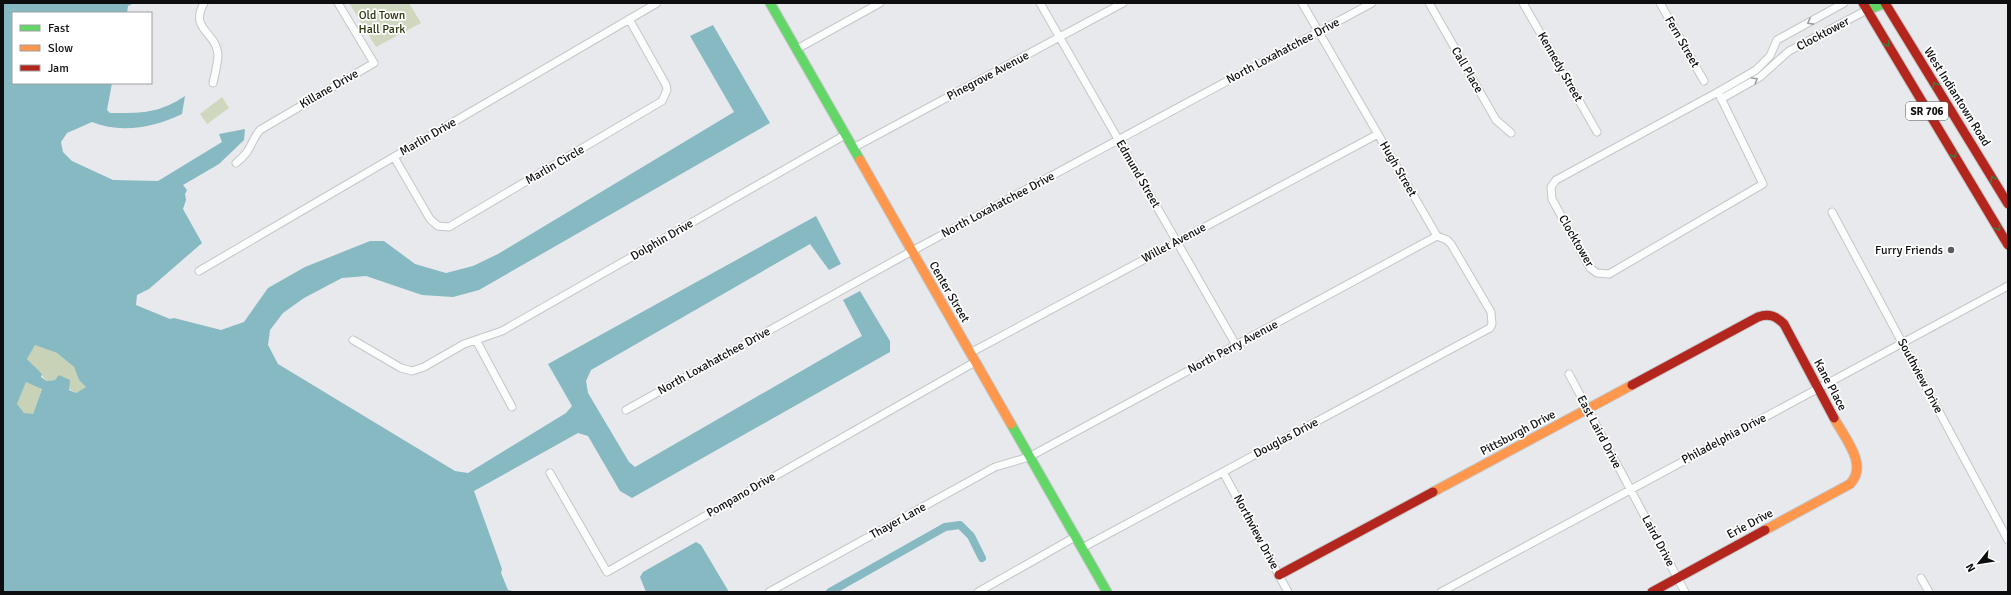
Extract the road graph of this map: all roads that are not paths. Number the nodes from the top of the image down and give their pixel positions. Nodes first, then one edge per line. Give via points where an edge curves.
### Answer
1 (204, 3) edge
2 (338, 3) edge
3 (657, 3) edge
4 (770, 3) edge
5 (880, 3) edge
6 (1040, 3) edge
7 (1123, 3) edge
8 (1302, 3) edge
9 (1372, 3) edge
10 (1428, 3) edge
11 (1523, 3) edge
12 (1660, 3) edge
13 (1844, 3) edge
14 (1885, 3) edge
15 (1865, 7) edge
16 (629, 19) junction
17 (1319, 31) junction
18 (1060, 37) junction
19 (797, 49) junction
20 (1704, 81) dead end
21 (213, 83) dead end
22 (1720, 96) junction
23 (1597, 132) dead end
24 (1511, 133) dead end
25 (1378, 134) junction
26 (845, 135) junction
27 (1118, 140) junction
28 (853, 148) junction
29 (394, 157) junction
30 (236, 163) dead end
31 (2008, 204) edge
32 (1832, 212) dead end
33 (1437, 236) junction
34 (1177, 242) junction
35 (2008, 245) edge
36 (912, 251) junction
37 (199, 271) dead end
38 (2008, 286) edge
39 (1769, 315) joint
40 (1490, 328) joint
41 (353, 340) dead end
42 (476, 340) junction
43 (1903, 344) junction
44 (1236, 345) junction
45 (970, 353) junction
46 (975, 362) junction
47 (1569, 374) dead end
48 (1818, 389) junction
49 (512, 407) dead end
50 (1587, 409) junction
51 (626, 410) dead end
52 (1029, 457) junction
53 (1223, 472) junction
54 (550, 473) dead end
55 (1857, 475) joint
56 (1630, 490) junction
57 (1075, 537) junction
58 (2008, 540) edge
59 (1082, 548) junction
60 (1279, 575) junction
61 (1677, 577) junction
62 (1921, 578) dead end
63 (769, 592) edge
64 (978, 592) edge
65 (1107, 592) edge
66 (1288, 592) edge
67 (1441, 592) edge
68 (1652, 592) edge
69 (1685, 592) edge
70 (1929, 592) edge

1 - 21 street via 199,12 199,22 218,54
2 - 30 street, Killane Drive via 374,63 260,130 246,155
3 - 16 street, Marlin Drive
4 - 19 street, Center Street
5 - 19 street
6 - 18 street, Edmund Street
7 - 18 street, Pinegrove Avenue
8 - 17 street, Hugh Street
9 - 17 street, North Loxahatchee Drive
10 - 24 street, Call Place via 1496,120
11 - 23 street, Kennedy Street
12 - 20 street, Fern Street
13 -> 22 street, Clocktower via 1777,40 1770,56 1756,70
14 - 15 street
31 -> 14 street, West Indiantown Road / SR 706
22 -> 15 street, Clocktower via 1760,77 1789,51
15 -> 35 street, SR 706
16 - 29 street, Marlin Drive
16 - 29 street, Marlin Circle via 666,85 667,90 662,101 463,219 449,227 433,223
17 - 25 street, Hugh Street
17 - 27 street, North Loxahatchee Drive
18 - 27 street, Edmund Street
18 - 28 street, Pinegrove Avenue
19 - 26 street, Center Street
22 - 22 street, Clocktower via 1764,184 1609,274 1597,273 1590,268 1552,200 1551,187 1556,180
25 - 33 street, Hugh Street
25 - 34 street, Willet Avenue
26 - 28 street, Center Street
26 - 42 street, Dolphin Drive via 502,331
27 - 34 street, Edmund Street
27 - 36 street, North Loxahatchee Drive
28 - 36 street, Center Street
29 - 37 street, Marlin Drive
32 - 43 street, Southview Drive
33 - 40 street, Hugh Street via 1451,244 1491,312
33 - 44 street, North Perry Avenue
34 - 44 street, Edmund Street
34 - 45 street, Willet Avenue
36 - 45 street, Center Street
36 - 51 street, North Loxahatchee Drive
38 - 43 street, Philadelphia Drive
39 - 48 street, Kane Place via 1780,319 1784,324
39 - 50 street, Pittsburgh Drive via 1758,317
40 - 53 street, Douglas Drive
41 - 42 street, Dolphin Drive via 401,368 412,371
42 - 49 street
43 - 48 street, Philadelphia Drive
43 - 58 street, Southview Drive
44 - 52 street, North Perry Avenue
45 - 46 street, Center Street
46 - 52 street, Center Street
46 - 54 street, Pompano Drive via 607,572
47 - 50 street, East Laird Drive
48 - 55 street, Kane Place via 1856,459 1859,470
48 - 56 street, Philadelphia Drive
50 - 56 street, East Laird Drive
50 - 60 street, Pittsburgh Drive
52 - 57 street, Center Street
52 - 63 street, Thayer Lane via 995,467
53 - 59 street, Douglas Drive
53 - 60 street, Northview Drive
55 - 61 street, Erie Drive via 1850,484
56 - 61 street, Laird Drive
56 - 67 street, Philadelphia Drive
57 - 59 street, Center Street
57 - 64 street
59 - 65 street, Center Street
60 - 66 street, Northview Drive
61 - 68 street, Erie Drive
61 - 69 street, Laird Drive
62 - 70 street

